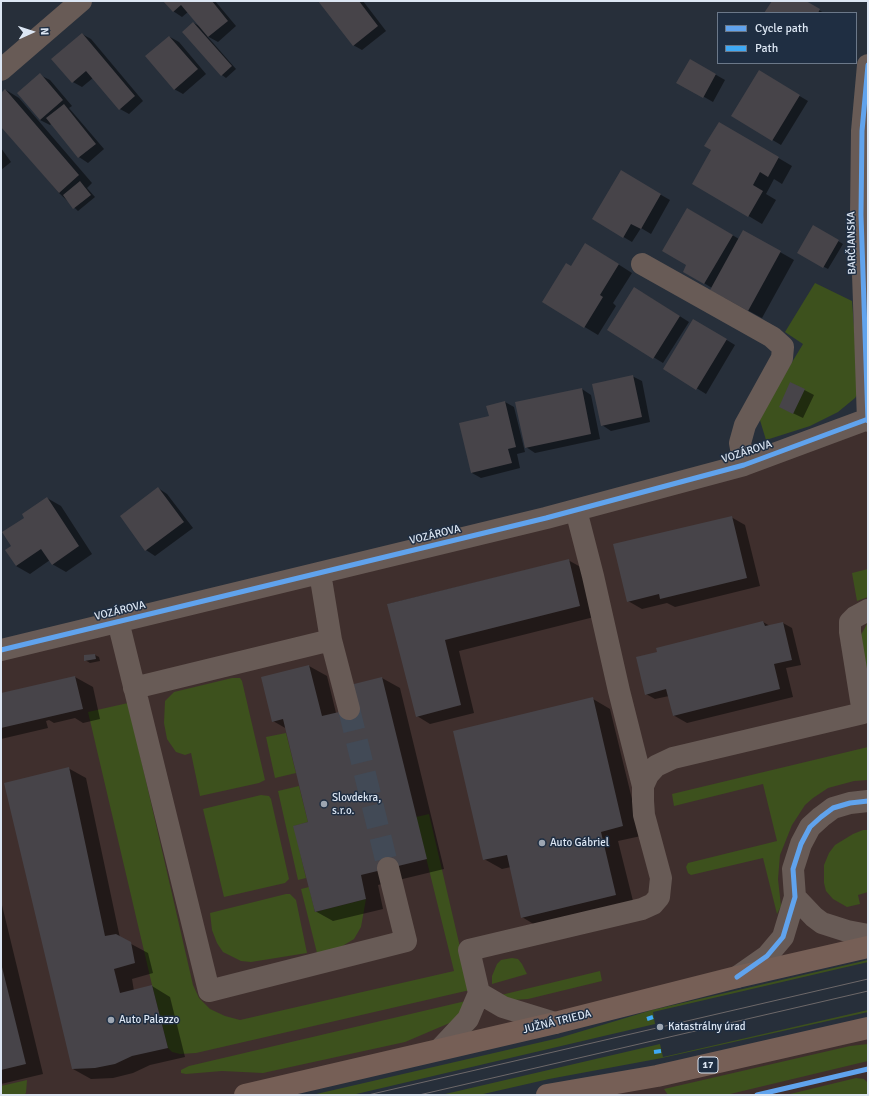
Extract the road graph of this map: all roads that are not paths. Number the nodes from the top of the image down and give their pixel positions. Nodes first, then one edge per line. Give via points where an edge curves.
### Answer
1 (81, 1) edge
2 (868, 65) edge
3 (1, 70) edge
4 (864, 214) edge
5 (865, 248) edge
6 (642, 264) dead end
7 (868, 420) edge
8 (744, 465) junction
9 (576, 510) junction
10 (320, 573) junction
11 (868, 610) edge
12 (118, 621) junction
13 (331, 640) junction
14 (1, 650) edge
15 (134, 688) junction
16 (349, 709) tunnel mouth
17 (643, 786) junction
18 (868, 801) edge
19 (388, 868) tunnel mouth
20 (795, 897) junction
21 (868, 935) edge
22 (868, 948) edge
23 (737, 978) junction
24 (479, 993) junction
25 (555, 1023) junction
26 (868, 1028) edge
27 (440, 1049) junction
28 (245, 1095) edge
29 (548, 1095) edge

1 - 3 street
2 - 4 street, BARČIANSKA via 862,131
4 - 5 street, BARČIANSKA
5 - 7 street, BARČIANSKA
6 - 8 street, VOZÁROVA via 772,337 783,347 782,358 745,425 740,443
7 - 8 street, VOZÁROVA
8 - 9 street, VOZÁROVA
9 - 10 street, VOZÁROVA
9 - 17 street
10 - 12 street, VOZÁROVA
10 - 13 street
11 - 17 street via 850,622 863,713 673,758 656,766
12 - 14 street, VOZÁROVA
12 - 15 street
13 - 15 street
13 - 16 street
15 - 19 street via 209,991 406,941
17 - 24 street via 644,815 661,878 659,897 653,904 642,909 469,950
18 - 20 street via 833,808 810,827 793,869
20 - 21 street via 822,922 839,929
20 - 23 street via 789,922 778,946
22 - 23 main road, JUŽNÁ TRIEDA
23 - 25 main road, JUŽNÁ TRIEDA
24 - 25 street via 503,1007
24 - 27 street via 468,1020
25 - 27 main road, JUŽNÁ TRIEDA
26 - 29 main road, 17 via 657,1076
27 - 28 main road, JUŽNÁ TRIEDA

